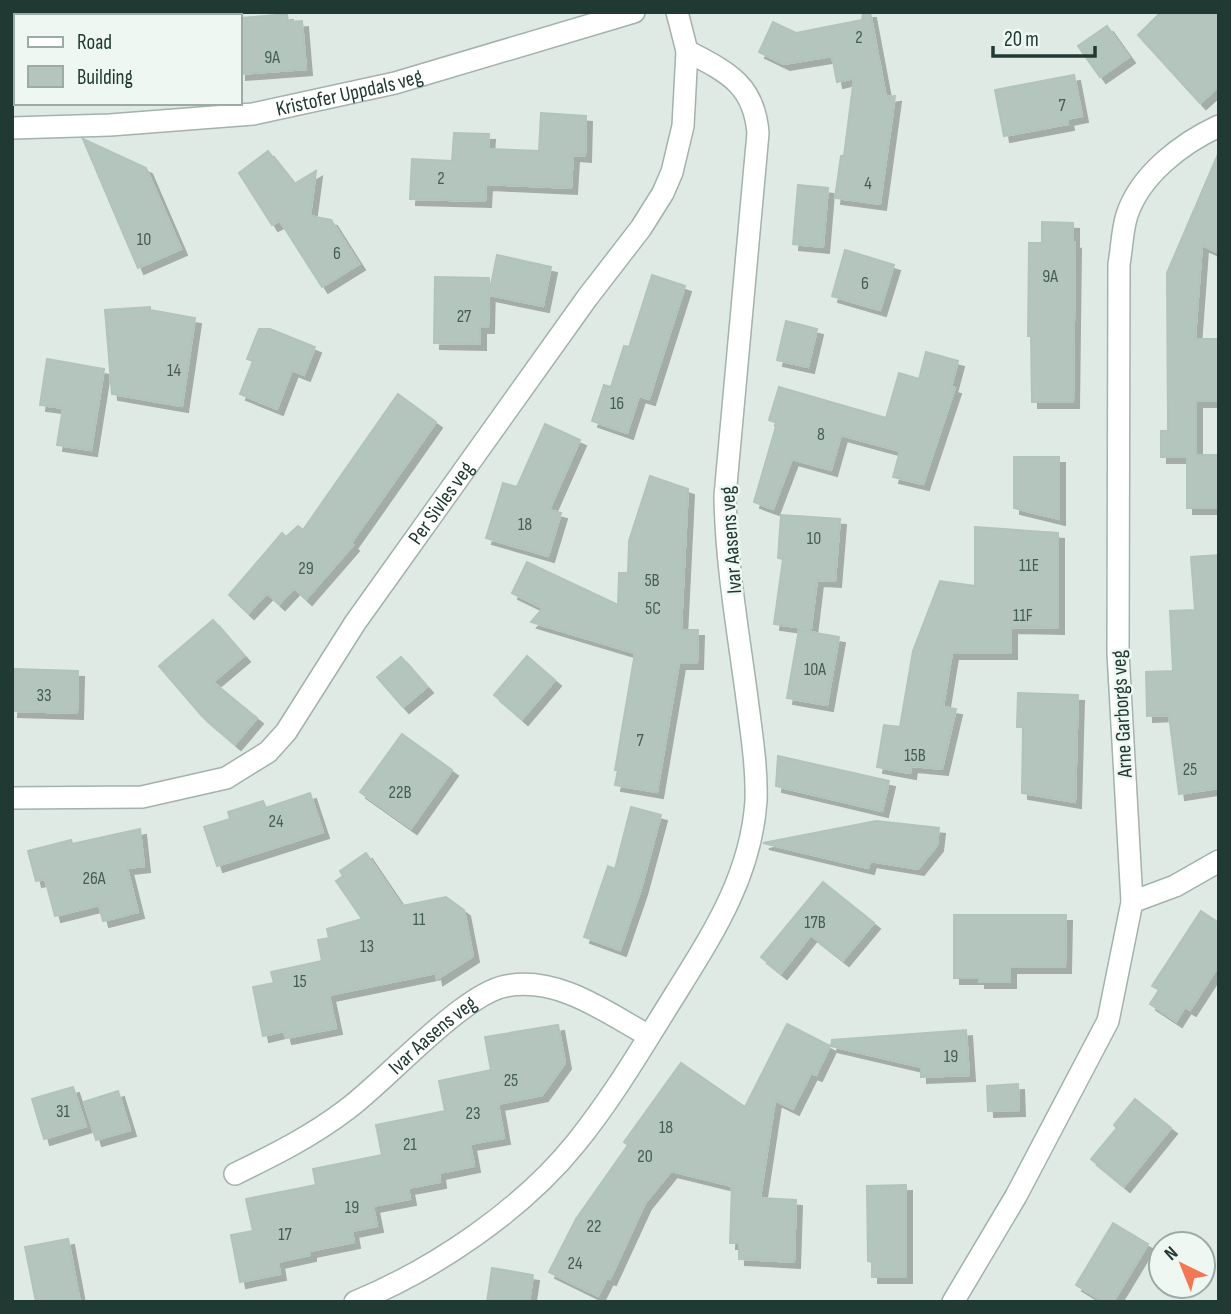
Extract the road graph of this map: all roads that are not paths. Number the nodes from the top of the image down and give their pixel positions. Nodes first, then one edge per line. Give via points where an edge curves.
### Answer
1 (634, 12) edge
2 (677, 12) edge
3 (687, 51) junction
4 (1219, 126) edge
5 (12, 128) edge
6 (12, 798) edge
7 (1219, 861) edge
8 (1132, 902) junction
9 (649, 1036) junction
10 (235, 1174) dead end
11 (355, 1302) edge
12 (953, 1302) edge

1 - 5 street, Kristofer Uppdals veg via 395,83 253,114
2 - 3 street, Per Sivles veg
3 - 6 street, Per Sivles veg via 679,147 657,203 355,623 286,732 268,752 226,778 142,797
3 - 9 street, Ivar Aasens veg via 737,81 748,93 757,121 756,175 725,496 756,783 750,845 730,903
4 - 8 street, Arne Garborgs veg via 1169,157 1145,183 1127,215 1119,264 1118,653
7 - 8 street via 1175,886
8 - 12 street, Arne Garborgs veg via 1108,1021 1022,1185
9 - 10 street, Ivar Aasens veg via 552,987 522,984 492,990 466,1006 323,1127
9 - 11 street, Ivar Aasens veg via 576,1143 546,1176 463,1243

